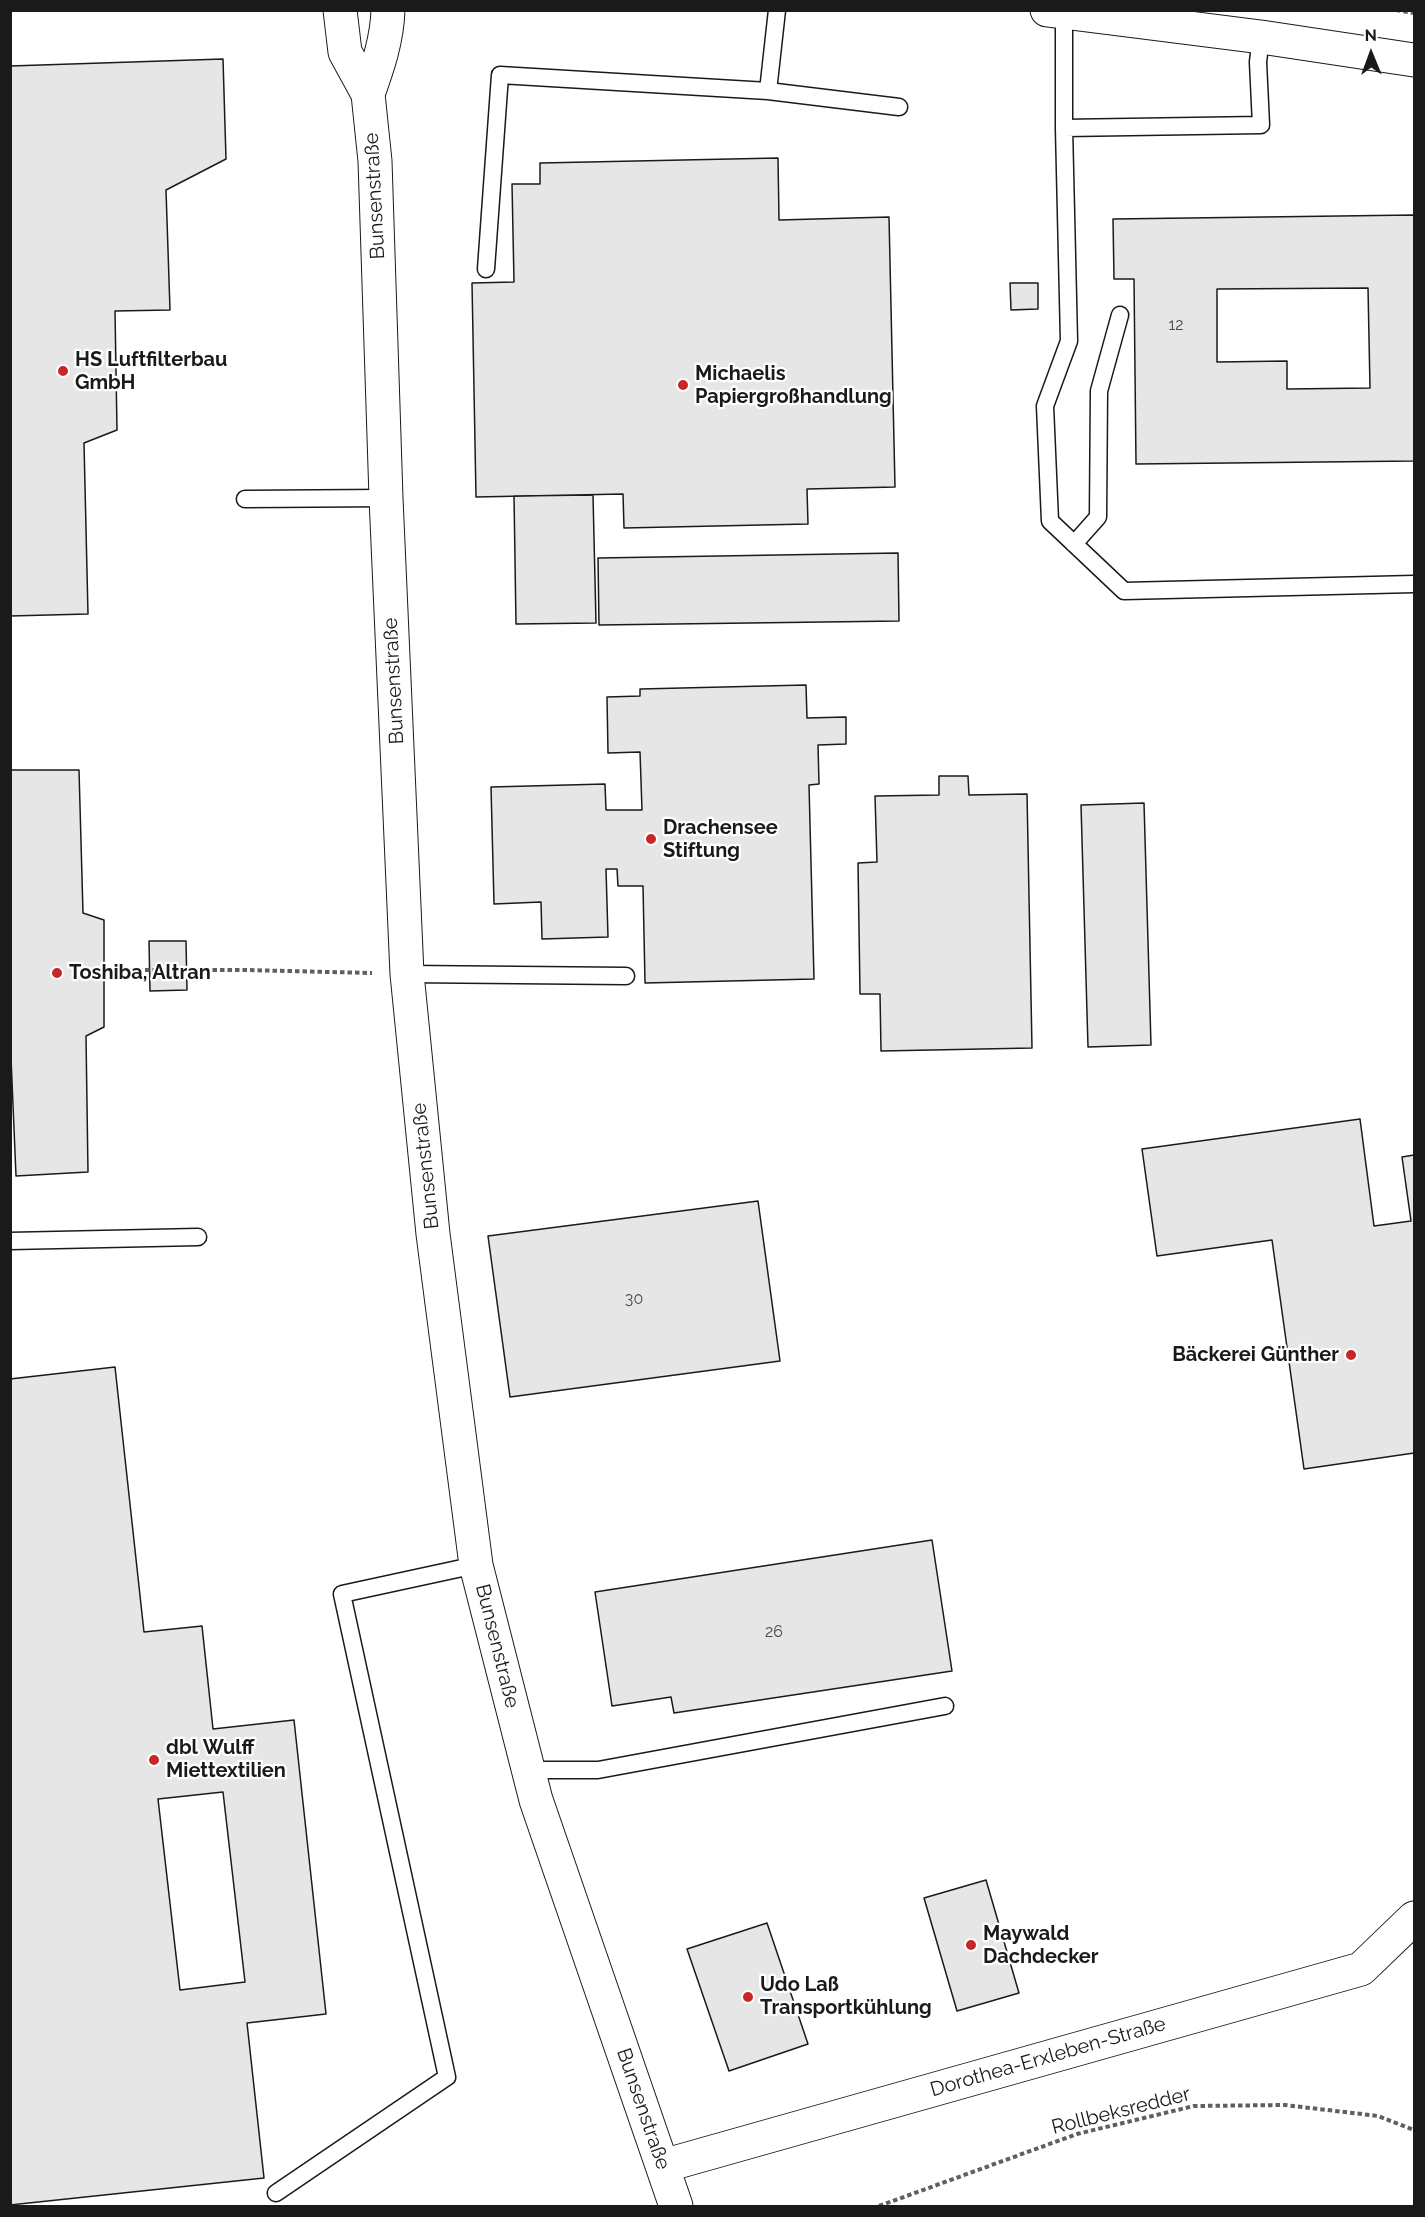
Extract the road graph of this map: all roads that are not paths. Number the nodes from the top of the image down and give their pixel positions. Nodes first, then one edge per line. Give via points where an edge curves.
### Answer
1 (340, 10) edge
2 (388, 10) edge
3 (777, 10) edge
4 (1056, 11) edge
5 (1260, 37) junction
6 (1414, 60) edge
7 (768, 92) junction
8 (368, 94) junction
9 (899, 107) dead end
10 (1064, 128) junction
11 (486, 269) dead end
12 (1120, 315) dead end
13 (386, 498) junction
14 (245, 499) dead end
15 (1074, 544) junction
16 (1414, 584) edge
17 (407, 974) junction
18 (626, 976) dead end
19 (198, 1237) dead end
20 (10, 1241) edge
21 (476, 1565) junction
22 (945, 1706) dead end
23 (529, 1770) junction
24 (1414, 1918) edge
25 (663, 2166) junction
26 (276, 2193) dead end
27 (676, 2206) edge

1 - 8 street, Bunsenstraße via 345,52
2 - 8 street, Bunsenstraße via 382,55
3 - 7 lane
4 - 5 street
4 - 10 lane
5 - 6 street
5 - 10 lane via 1261,125
7 - 9 lane
7 - 11 lane via 500,75
8 - 13 street, Bunsenstraße via 378,216
10 - 15 lane via 1069,341 1045,406 1050,521
12 - 15 lane via 1099,391 1098,517
13 - 14 lane
13 - 17 street, Bunsenstraße
15 - 16 lane via 1124,591
17 - 18 lane
17 - 21 street, Bunsenstraße via 433,1234
19 - 20 lane
21 - 23 street, Bunsenstraße
21 - 26 lane via 342,1594 447,2077
22 - 23 lane via 598,1770
23 - 25 street, Bunsenstraße
24 - 25 street, Dorothea-Erxleben-Straße via 1361,1969
25 - 27 street, Bunsenstraße

